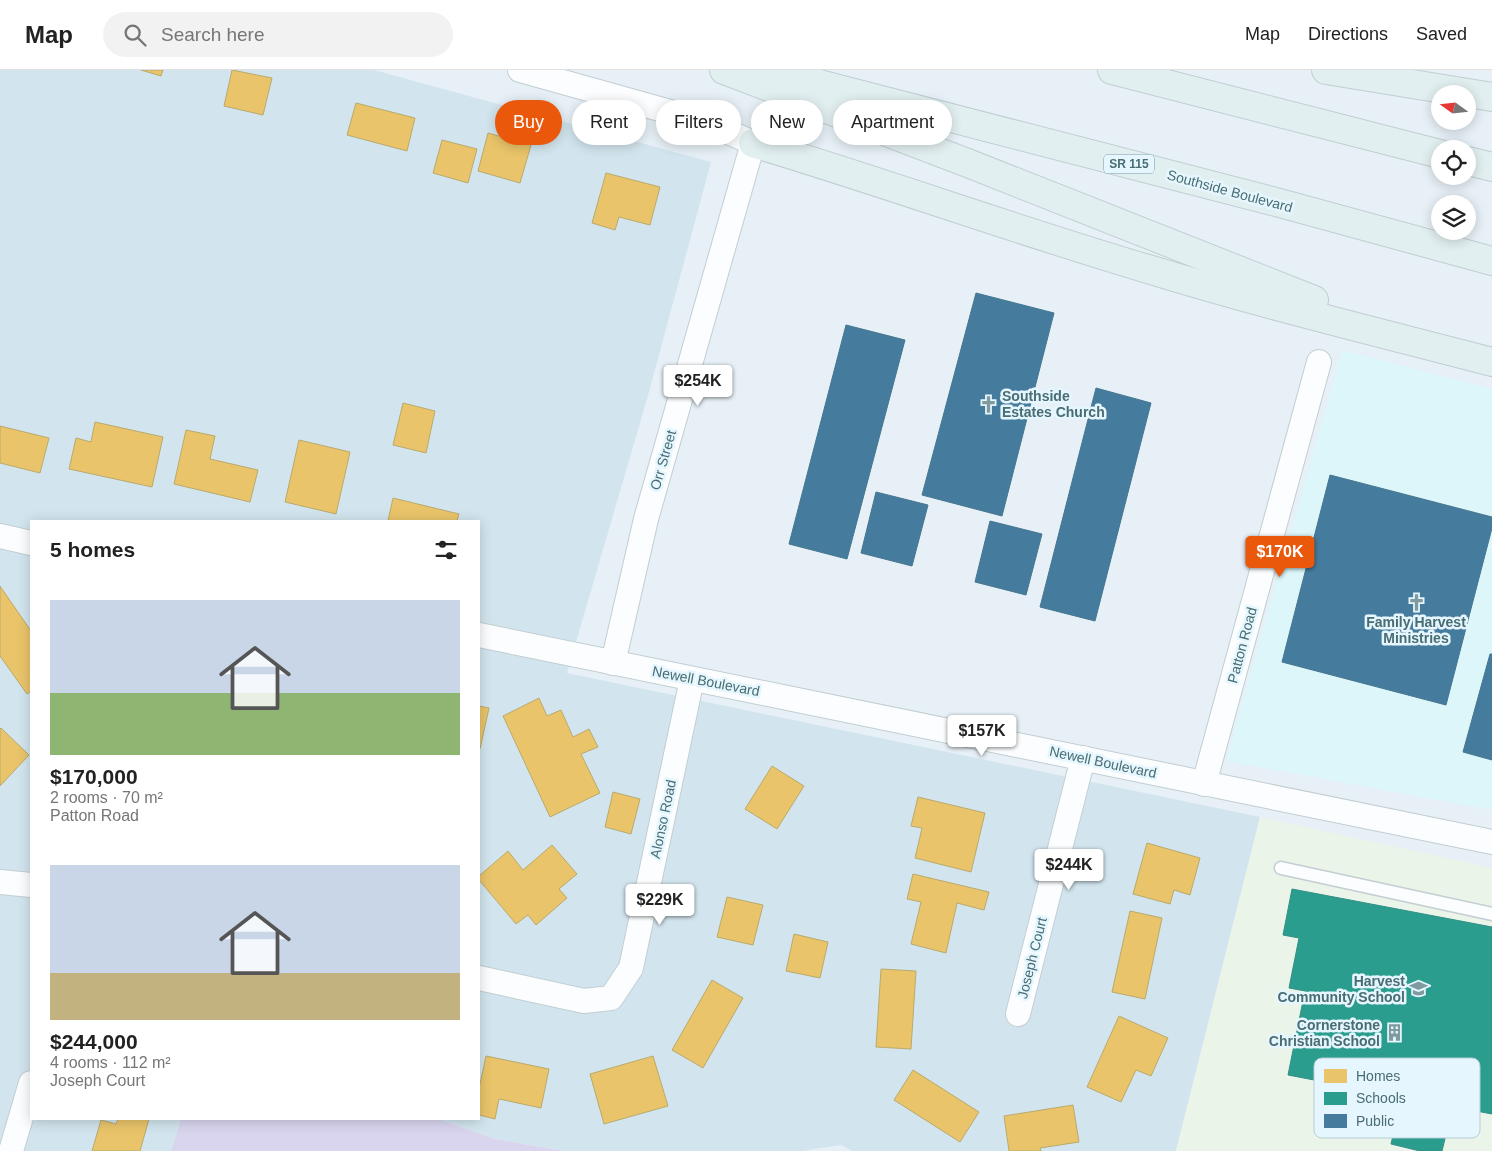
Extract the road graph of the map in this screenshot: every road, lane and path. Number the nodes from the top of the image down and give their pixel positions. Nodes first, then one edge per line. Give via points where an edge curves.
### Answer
1 (520, 70) edge
2 (724, 70) edge
3 (765, 70) edge
4 (1112, 70) edge
5 (1326, 70) edge
6 (1401, 70) edge
7 (1492, 96) edge
8 (751, 142) edge
9 (752, 145) edge
10 (760, 145) edge
11 (1431, 152) edge
12 (1476, 163) edge
13 (1492, 167) edge
14 (1492, 261) edge
15 (1427, 345) junction
16 (1319, 362) dead end
17 (1492, 362) edge
18 (0, 536) edge
19 (30, 543) edge
20 (480, 635) edge
21 (613, 663) junction
22 (692, 679) junction
23 (1083, 758) junction
24 (1204, 784) junction
25 (1492, 842) edge
26 (1280, 868) dead end
27 (0, 882) edge
28 (30, 884) edge
29 (1492, 914) edge
30 (480, 978) edge
31 (1018, 1014) dead end
32 (30, 1086) edge
33 (11, 1151) edge

1 - 8 street via 706,122
2 - 15 highway
3 - 14 highway, Southside Boulevard / SR 115
4 - 11 highway
5 - 7 highway
6 - 7 highway
9 - 21 street, Orr Street via 646,519
10 - 15 highway via 1146,269
12 - 13 highway
15 - 17 highway
16 - 24 street, Patton Road
18 - 19 street
20 - 21 street, Newell Boulevard
21 - 22 street, Newell Boulevard
22 - 23 street, Newell Boulevard
22 - 30 street, Alonso Road via 632,968 611,998 584,1001
23 - 24 street, Newell Boulevard
23 - 31 street, Joseph Court
24 - 25 street, Newell Boulevard
26 - 29 lane
27 - 28 street
32 - 33 street

